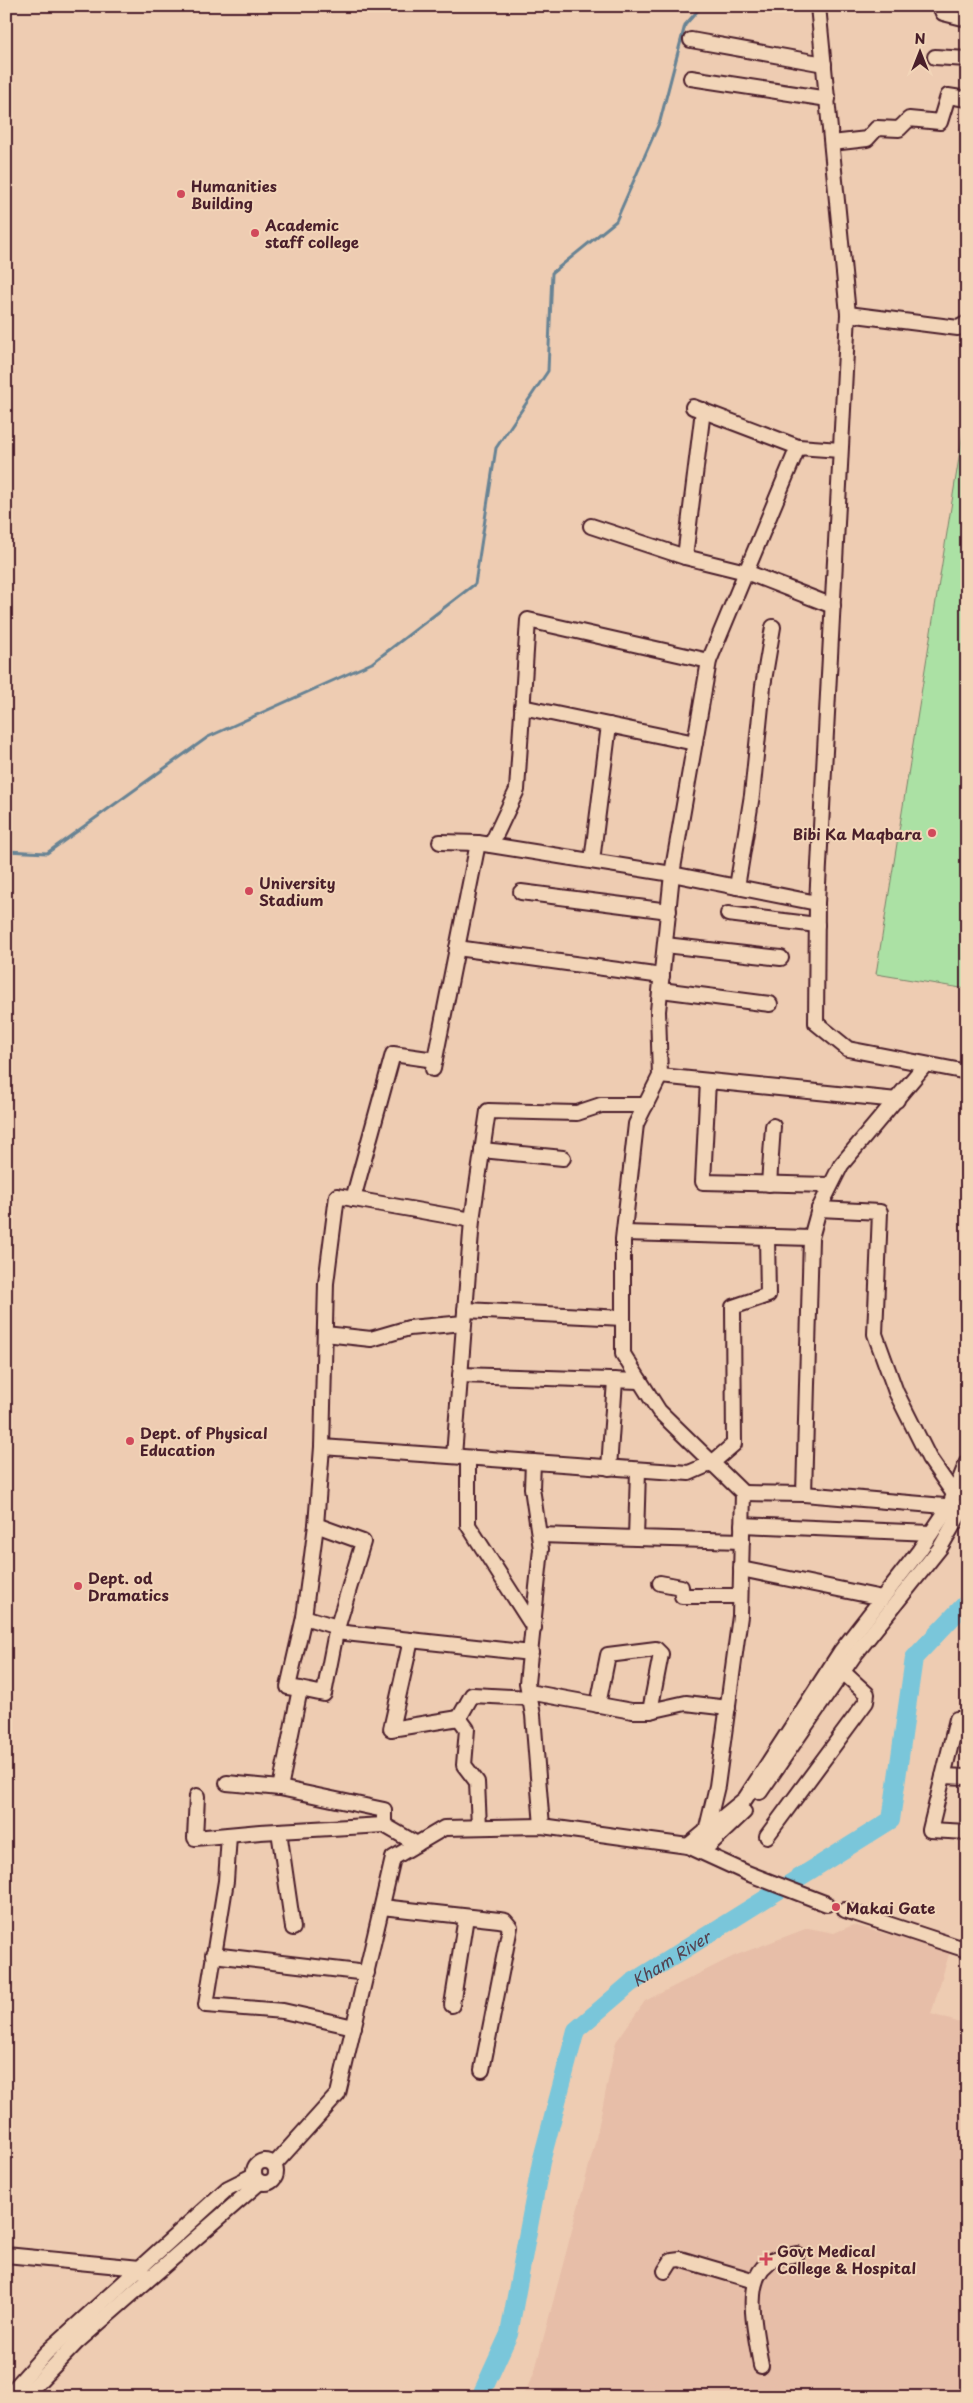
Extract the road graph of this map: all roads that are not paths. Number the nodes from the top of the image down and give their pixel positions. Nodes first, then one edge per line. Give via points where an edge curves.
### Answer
1 (818, 6) edge
2 (940, 6) edge
3 (967, 19) edge
4 (691, 40) dead end
5 (935, 57) dead end
6 (967, 59) edge
7 (824, 64) junction
8 (691, 78) dead end
9 (828, 99) junction
10 (967, 99) edge
11 (832, 143) junction
12 (848, 314) junction
13 (967, 323) edge
14 (798, 447) junction
15 (840, 450) junction
16 (591, 526) dead end
17 (685, 557) junction
18 (746, 572) junction
19 (833, 606) junction
20 (773, 627) dead end
21 (709, 661) junction
22 (522, 707) junction
23 (609, 725) junction
24 (695, 743) junction
25 (440, 842) dead end
26 (484, 844) junction
27 (592, 861) junction
28 (672, 874) junction
29 (737, 887) junction
30 (521, 892) dead end
31 (817, 903) junction
32 (669, 911) junction
33 (728, 914) dead end
34 (817, 925) junction
35 (665, 945) junction
36 (457, 948) junction
37 (781, 958) dead end
38 (661, 983) junction
39 (770, 1004) dead end
40 (925, 1065) junction
41 (967, 1072) edge
42 (660, 1076) junction
43 (708, 1081) junction
44 (897, 1100) junction
45 (646, 1105) junction
46 (773, 1126) dead end
47 (482, 1150) junction
48 (562, 1158) dead end
49 (769, 1184) junction
50 (830, 1185) junction
51 (353, 1199) junction
52 (819, 1210) junction
53 (472, 1220) junction
54 (624, 1233) junction
55 (767, 1236) junction
56 (810, 1238) junction
57 (465, 1317) junction
58 (623, 1318) junction
59 (325, 1334) junction
60 (460, 1375) junction
61 (615, 1380) junction
62 (640, 1381) junction
63 (322, 1446) junction
64 (461, 1457) junction
65 (533, 1462) junction
66 (967, 1462) edge
67 (712, 1463) junction
68 (610, 1468) junction
69 (638, 1470) junction
70 (743, 1493) junction
71 (804, 1494) junction
72 (951, 1501) junction
73 (966, 1506) edge
74 (316, 1525) junction
75 (742, 1525) junction
76 (931, 1533) junction
77 (540, 1535) junction
78 (636, 1538) junction
79 (742, 1541) junction
80 (741, 1569) junction
81 (660, 1583) dead end
82 (740, 1596) junction
83 (882, 1598) junction
84 (304, 1617) junction
85 (534, 1628) junction
86 (336, 1630) junction
87 (411, 1640) junction
88 (531, 1653) junction
89 (843, 1672) junction
90 (300, 1689) junction
91 (529, 1695) junction
92 (598, 1705) junction
93 (728, 1708) junction
94 (650, 1711) junction
95 (459, 1718) junction
96 (967, 1719) edge
97 (944, 1776) junction
98 (967, 1777) edge
99 (227, 1783) dead end
100 (280, 1788) junction
101 (198, 1796) dead end
102 (384, 1825) junction
103 (542, 1826) junction
104 (479, 1827) junction
105 (279, 1831) junction
106 (706, 1832) junction
107 (967, 1832) edge
108 (229, 1835) junction
109 (767, 1836) dead end
110 (416, 1844) junction
111 (688, 1846) junction
112 (702, 1852) junction
113 (827, 1904) dead end
114 (382, 1907) junction
115 (845, 1910) dead end
116 (466, 1917) junction
117 (294, 1928) dead end
118 (967, 1950) edge
119 (213, 1955) junction
120 (367, 1973) junction
121 (452, 2005) dead end
122 (354, 2027) junction
123 (482, 2070) dead end
124 (257, 2179) junction
125 (797, 2254) dead end
126 (6, 2255) edge
127 (140, 2268) junction
128 (665, 2271) dead end
129 (150, 2278) junction
130 (755, 2281) junction
131 (761, 2366) dead end
132 (7, 2397) edge
133 (24, 2397) edge

1 - 7 street
2 - 3 street via 943,12
4 - 7 street
5 - 6 street
7 - 9 street
8 - 9 street
9 - 11 street
10 - 11 street via 948,96 940,122 909,119 900,129 877,128 867,139
11 - 12 street
12 - 13 street via 958,328
12 - 15 street
14 - 15 street
14 - 17 street via 698,408
14 - 18 street
15 - 19 street
16 - 17 street
17 - 18 street
18 - 19 street
18 - 21 street
19 - 31 street
20 - 29 street via 762,686 752,795
21 - 22 street via 528,620
21 - 24 street
22 - 23 street
22 - 26 street via 517,790
23 - 24 street
23 - 27 street
24 - 28 street
25 - 26 street
26 - 27 street
26 - 36 street
27 - 28 street
28 - 29 street
28 - 32 street
29 - 31 street
30 - 32 street
31 - 34 street
32 - 35 street
33 - 34 street
34 - 40 street via 816,1023 848,1049
35 - 37 street
35 - 38 street
36 - 38 street
36 - 51 street via 434,1064 393,1054
38 - 39 street
38 - 42 street via 658,1010
40 - 41 street
40 - 44 street
42 - 43 street
42 - 45 street
43 - 44 street
43 - 49 street via 704,1182
44 - 50 street via 842,1165
45 - 47 street via 600,1105 577,1112 488,1111
45 - 54 street via 636,1124
46 - 49 street
47 - 48 street
47 - 53 street
49 - 50 street
50 - 52 street
51 - 53 street
51 - 59 street via 337,1196 326,1283
52 - 56 street
52 - 72 street via 880,1212 875,1334 904,1408
53 - 57 street
54 - 55 street
54 - 58 street
55 - 56 street
55 - 67 street via 768,1295 733,1307 734,1444
56 - 71 street
57 - 58 street
57 - 59 street via 371,1339
57 - 60 street
58 - 62 street via 623,1354
59 - 63 street
60 - 61 street
60 - 64 street
61 - 62 street
61 - 68 street
62 - 67 street via 659,1411
63 - 64 street
63 - 74 street
64 - 65 street
64 - 85 street via 468,1525
65 - 68 street
65 - 77 street via 532,1488
66 - 72 street
67 - 69 street via 689,1473
67 - 70 street
68 - 69 street
69 - 78 street
70 - 71 street
70 - 75 street
71 - 72 street
72 - 73 street
72 - 76 street
73 - 89 street via 940,1548
74 - 84 street
74 - 86 street via 363,1542
75 - 76 street
75 - 79 street
76 - 83 street
77 - 78 street
77 - 85 street via 542,1549
78 - 79 street
79 - 80 street
80 - 82 street
80 - 83 street
81 - 82 street via 681,1587 682,1596
82 - 93 street
83 - 106 street via 841,1652 745,1799
84 - 86 street
84 - 90 street via 288,1687
85 - 88 street
86 - 87 street
86 - 90 street via 324,1694
87 - 88 street
87 - 95 street via 391,1729
88 - 91 street via 527,1683
89 - 109 street via 867,1694 866,1702
89 - 112 street via 750,1806
90 - 100 street
91 - 92 street
91 - 95 street via 472,1695
91 - 103 street
92 - 94 street via 632,1712
92 - 94 street via 608,1655 656,1648 661,1654
93 - 94 street via 686,1703
93 - 106 street via 717,1786
95 - 104 street via 467,1729 464,1765 477,1782
96 - 97 street via 957,1719
97 - 98 street
97 - 107 street via 930,1830
99 - 100 street
100 - 102 street via 384,1810
101 - 108 street via 195,1838
102 - 105 street
102 - 110 street
103 - 104 street
103 - 111 street
104 - 110 street via 444,1828
105 - 108 street
105 - 117 street
106 - 111 street
108 - 119 street via 226,1881
110 - 114 street via 394,1858
111 - 112 street
112 - 113 street
114 - 116 street
114 - 120 street
115 - 118 street
116 - 121 street
116 - 123 street via 504,1921 510,1931
119 - 120 street
119 - 122 street via 206,2005 283,2011
120 - 122 street
122 - 124 street via 338,2094 274,2165 262,2161 255,2167
124 - 127 street via 228,2188
124 - 129 street
125 - 130 street via 769,2262
126 - 127 street
127 - 129 street
127 - 132 street via 46,2353
128 - 130 street via 672,2260 680,2258
129 - 133 street via 77,2342
130 - 131 street via 752,2311

